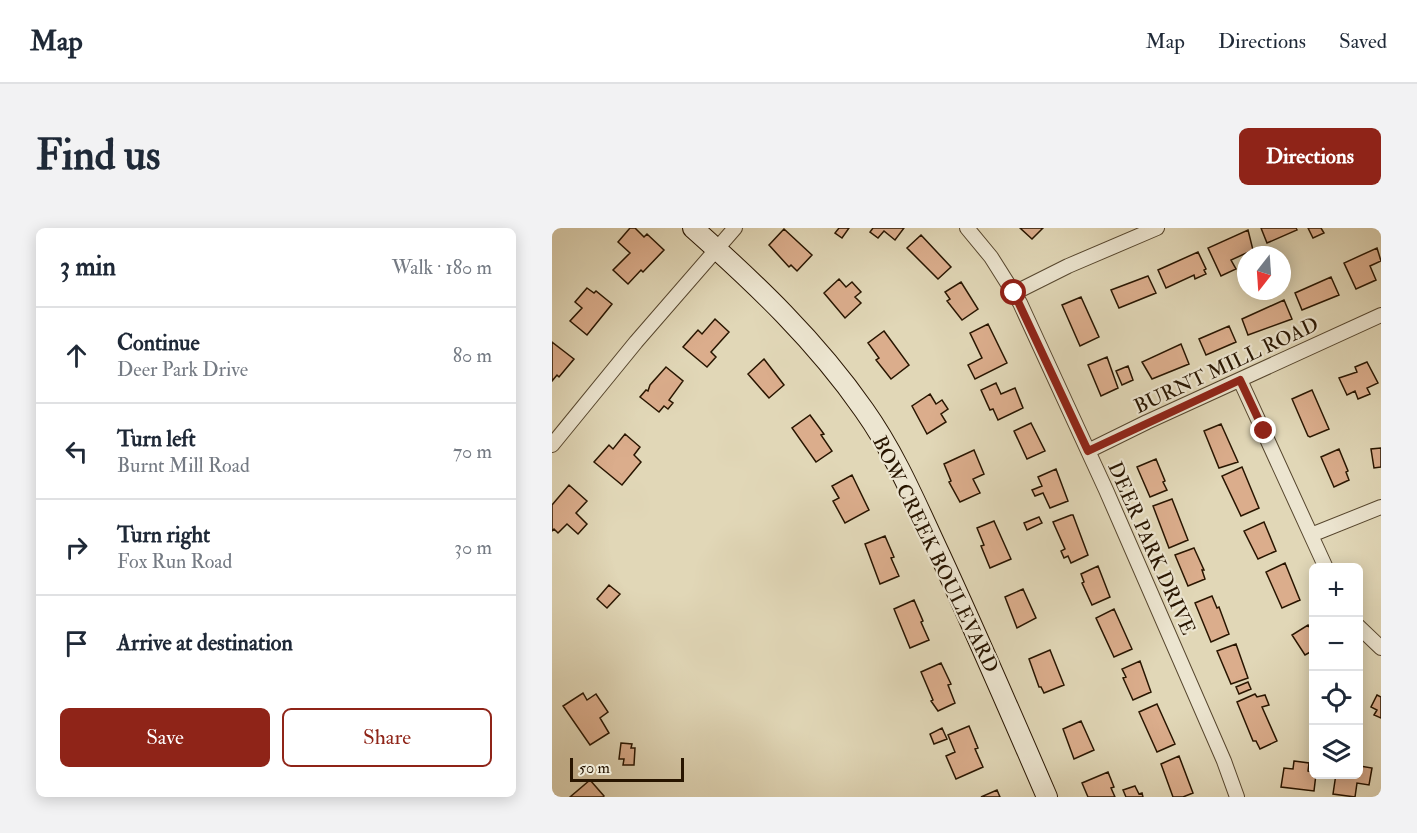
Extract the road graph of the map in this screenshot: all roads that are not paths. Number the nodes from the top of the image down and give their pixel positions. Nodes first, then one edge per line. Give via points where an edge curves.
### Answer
1 (693, 228) edge
2 (735, 228) edge
3 (967, 228) edge
4 (1157, 228) edge
5 (717, 249) junction
6 (1014, 293) junction
7 (1381, 315) edge
8 (1240, 380) junction
9 (552, 445) edge
10 (1088, 451) junction
11 (1381, 507) edge
12 (1311, 535) junction
13 (1324, 563) edge
14 (1363, 630) edge
15 (1381, 648) edge
16 (1047, 797) edge
17 (1237, 797) edge

1 - 5 street, BOW CREEK BOULEVARD
2 - 5 street
3 - 6 street, DEER PARK DRIVE
4 - 6 street
5 - 9 street
5 - 16 street, BOW CREEK BOULEVARD via 795,323 865,411 893,454
6 - 10 street, DEER PARK DRIVE
7 - 8 street, BURNT MILL ROAD
8 - 10 street, BURNT MILL ROAD
8 - 12 street
10 - 17 street, DEER PARK DRIVE
11 - 12 street
12 - 13 street
14 - 15 street

